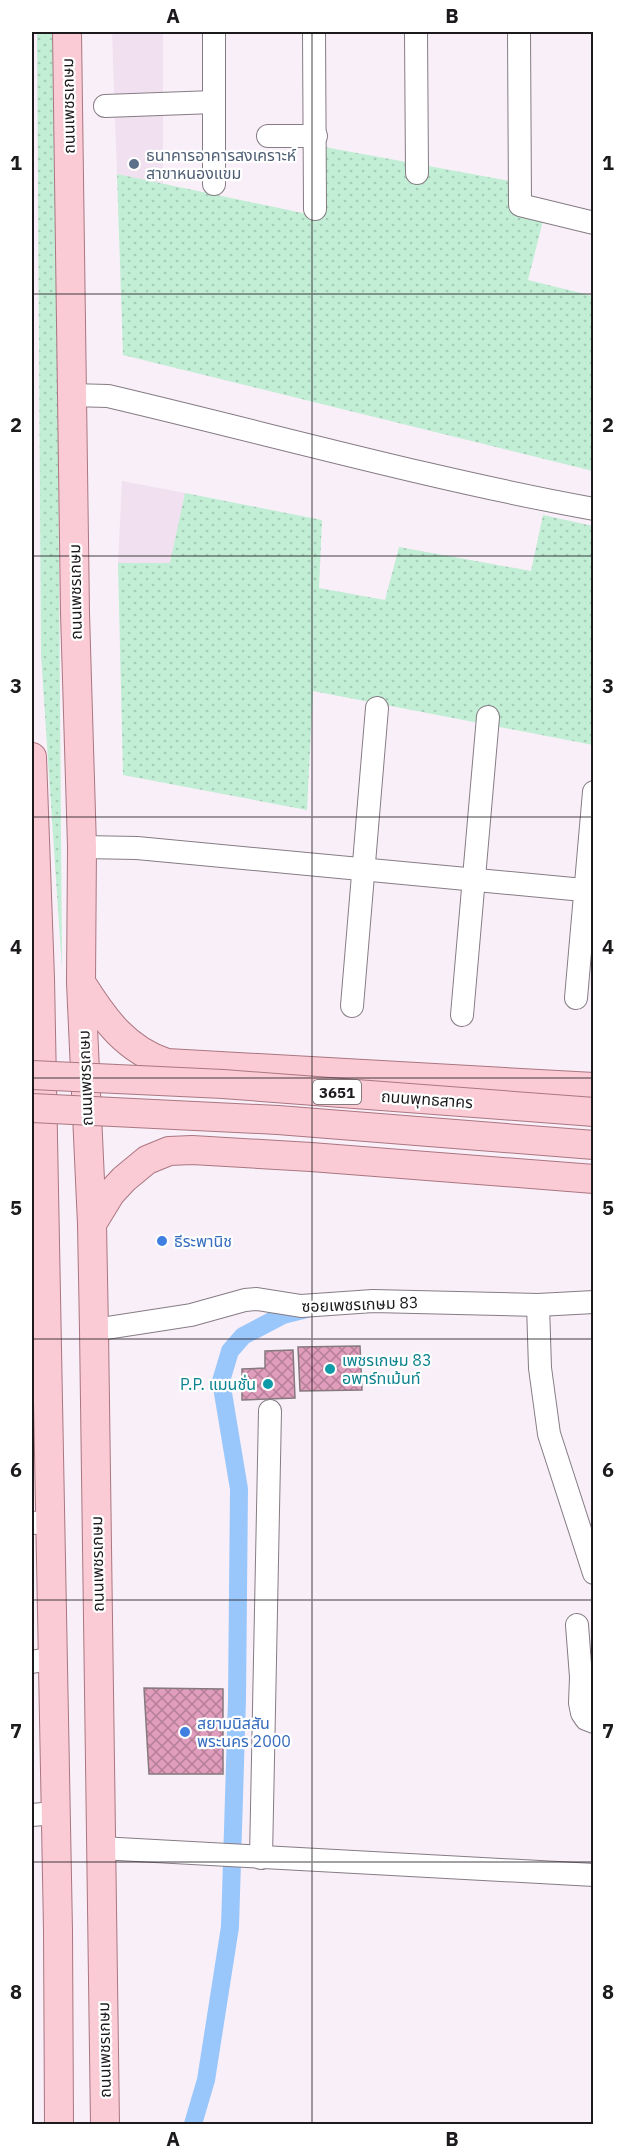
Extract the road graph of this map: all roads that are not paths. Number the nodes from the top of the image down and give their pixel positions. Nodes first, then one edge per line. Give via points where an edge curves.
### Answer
1 (67, 32) edge
2 (214, 32) edge
3 (314, 32) edge
4 (416, 32) edge
5 (519, 32) edge
6 (214, 102) junction
7 (105, 106) dead end
8 (268, 136) dead end
9 (316, 136) junction
10 (417, 173) dead end
11 (214, 184) dead end
12 (315, 209) dead end
13 (594, 223) edge
14 (71, 395) junction
15 (594, 509) edge
16 (377, 708) dead end
17 (488, 717) dead end
18 (32, 757) edge
19 (594, 792) edge
20 (82, 847) junction
21 (364, 870) junction
22 (34, 877) edge
23 (475, 881) junction
24 (589, 890) edge
25 (36, 975) edge
26 (81, 983) junction
27 (576, 998) dead end
28 (352, 1006) dead end
29 (462, 1015) dead end
30 (321, 1072) junction
31 (32, 1075) edge
32 (594, 1087) edge
33 (32, 1108) edge
34 (594, 1112) edge
35 (594, 1145) edge
36 (311, 1157) junction
37 (594, 1179) edge
38 (32, 1190) edge
39 (92, 1224) junction
40 (44, 1227) junction
41 (594, 1302) edge
42 (538, 1305) junction
43 (94, 1330) junction
44 (39, 1353) edge
45 (270, 1411) dead end
46 (41, 1523) edge
47 (594, 1573) edge
48 (577, 1625) dead end
49 (42, 1660) edge
50 (594, 1722) edge
51 (43, 1814) edge
52 (100, 1848) junction
53 (252, 1857) junction
54 (594, 1875) edge
55 (59, 2124) edge
56 (105, 2124) edge

1 - 14 main road, ถนนเพชรเกษม
2 - 6 street
3 - 9 street
4 - 10 street
5 - 13 street via 520,205
6 - 7 street
6 - 11 street
8 - 9 street
9 - 12 street
14 - 15 street via 108,396 520,496
14 - 20 main road, ถนนเพชรเกษม
16 - 21 street
17 - 23 street
18 - 22 main road
19 - 24 street
20 - 21 street via 137,848
20 - 26 main road, ถนนเพชรเกษม
21 - 23 street
21 - 28 street
22 - 25 main road
23 - 24 street
23 - 29 street
24 - 27 street
25 - 40 main road
26 - 30 main road via 117,1032 150,1057 167,1063
26 - 39 main road, ถนนเพชรเกษม
30 - 32 main road
30 - 36 main road via 289,1078 277,1085 269,1095 264,1113 265,1126 280,1146
31 - 34 main road, ถนนพุทธสาคร / 3651, bridge via 223,1084
33 - 35 main road, ถนนพุทธสาคร / 3651, bridge via 278,1120
36 - 37 main road
36 - 39 main road via 169,1151 147,1160 124,1179
38 - 40 main road
39 - 43 main road, ถนนเพชรเกษม
40 - 44 main road
41 - 42 street, ซอยเพชรเกษม 83
42 - 43 street, ซอยเพชรเกษม 83 via 373,1300 301,1306 257,1299 191,1315
42 - 47 street via 540,1368 549,1434
43 - 52 main road, ถนนเพชรเกษม
44 - 46 main road
45 - 53 street
46 - 49 main road
48 - 50 street via 580,1703 586,1719
49 - 51 main road
51 - 55 main road
52 - 53 street
52 - 56 main road, ถนนเพชรเกษม
53 - 54 street

